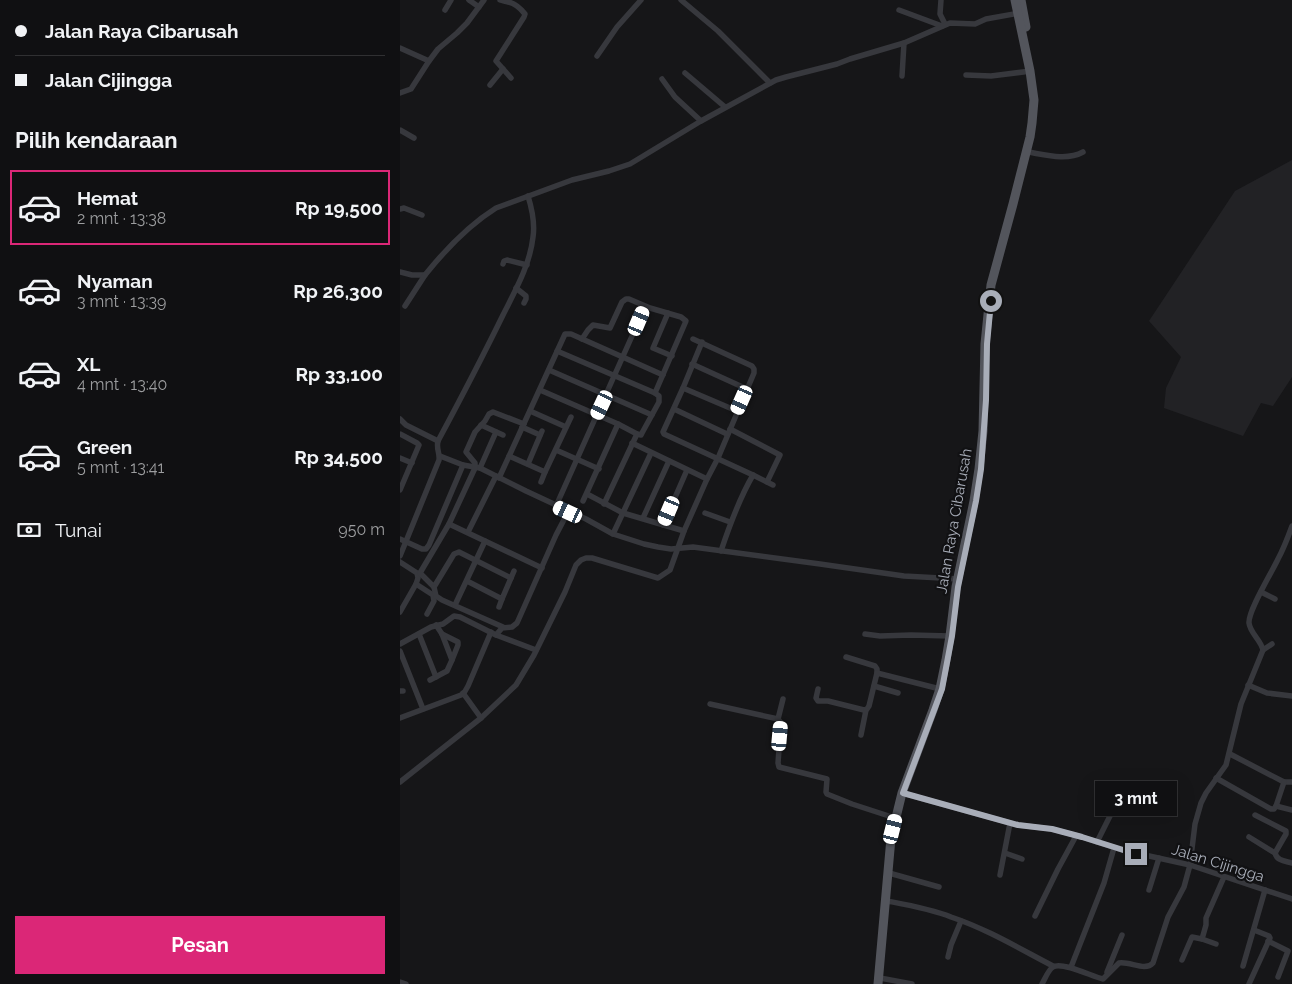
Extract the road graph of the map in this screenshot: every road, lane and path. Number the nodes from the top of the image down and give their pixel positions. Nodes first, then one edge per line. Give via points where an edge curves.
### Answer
1 (451, 0) edge
2 (469, 0) edge
3 (484, 0) edge
4 (500, 0) edge
5 (641, 0) edge
6 (681, 0) edge
7 (941, 0) edge
8 (1015, 0) edge
9 (1021, 0) edge
10 (479, 7) junction
11 (445, 10) dead end
12 (899, 10) dead end
13 (1020, 13) junction
14 (943, 25) junction
15 (904, 43) junction
16 (400, 48) edge
17 (597, 56) dead end
18 (428, 61) junction
19 (503, 69) junction
20 (1032, 71) junction
21 (685, 73) dead end
22 (966, 75) dead end
23 (902, 76) dead end
24 (511, 78) dead end
25 (662, 80) dead end
26 (770, 83) junction
27 (490, 85) dead end
28 (400, 93) edge
29 (725, 108) junction
30 (701, 121) junction
31 (400, 130) edge
32 (414, 138) dead end
33 (1028, 152) junction
34 (1083, 152) dead end
35 (528, 196) junction
36 (400, 209) edge
37 (422, 215) dead end
38 (503, 264) dead end
39 (526, 265) junction
40 (400, 272) edge
41 (424, 275) junction
42 (516, 288) junction
43 (524, 303) dead end
44 (405, 306) dead end
45 (645, 307) junction
46 (668, 313) junction
47 (693, 338) dead end
48 (582, 339) junction
49 (702, 342) junction
50 (558, 351) junction
51 (672, 356) junction
52 (623, 357) junction
53 (692, 364) junction
54 (549, 370) junction
55 (663, 375) junction
56 (615, 376) junction
57 (683, 388) junction
58 (747, 389) junction
59 (540, 390) junction
60 (655, 393) junction
61 (606, 394) junction
62 (530, 410) junction
63 (674, 410) junction
64 (737, 411) junction
65 (597, 415) junction
66 (652, 415) junction
67 (571, 417) dead end
68 (400, 419) edge
69 (618, 424) junction
70 (481, 425) junction
71 (523, 426) junction
72 (566, 426) junction
73 (728, 431) junction
74 (496, 432) junction
75 (400, 434) edge
76 (636, 434) junction
77 (503, 435) dead end
78 (438, 441) junction
79 (632, 443) junction
80 (556, 450) junction
81 (651, 452) junction
82 (440, 456) junction
83 (508, 456) junction
84 (400, 458) edge
85 (718, 458) junction
86 (577, 460) junction
87 (669, 461) junction
88 (412, 463) junction
89 (528, 464) junction
90 (463, 466) junction
91 (478, 468) junction
92 (599, 469) junction
93 (687, 470) junction
94 (545, 472) junction
95 (753, 475) junction
96 (497, 477) junction
97 (707, 479) junction
98 (541, 482) dead end
99 (401, 486) edge
100 (587, 494) junction
101 (584, 501) dead end
102 (604, 504) junction
103 (556, 506) junction
104 (568, 512) junction
105 (623, 513) junction
106 (705, 513) dead end
107 (643, 518) junction
108 (730, 522) junction
109 (449, 524) junction
110 (663, 525) junction
111 (1292, 526) edge
112 (684, 531) junction
113 (468, 532) junction
114 (613, 534) junction
115 (400, 539) edge
116 (485, 541) junction
117 (407, 542) junction
118 (721, 551) junction
119 (676, 553) junction
120 (400, 556) edge
121 (476, 561) junction
122 (400, 562) edge
123 (542, 568) junction
124 (514, 571) dead end
125 (511, 578) junction
126 (467, 581) junction
127 (957, 583) junction
128 (416, 584) junction
129 (434, 587) junction
130 (1261, 592) junction
131 (502, 599) junction
132 (1275, 599) dead end
133 (955, 600) junction
134 (455, 605) junction
135 (499, 607) dead end
136 (400, 612) edge
137 (427, 614) dead end
138 (436, 625) junction
139 (503, 627) junction
140 (419, 634) junction
141 (442, 634) junction
142 (493, 634) junction
143 (865, 634) dead end
144 (950, 636) junction
145 (400, 644) edge
146 (1272, 644) dead end
147 (536, 650) junction
148 (1263, 650) junction
149 (400, 651) edge
150 (846, 657) dead end
151 (452, 660) junction
152 (878, 673) junction
153 (436, 677) junction
154 (430, 680) dead end
155 (1248, 685) junction
156 (874, 686) junction
157 (940, 688) junction
158 (818, 690) dead end
159 (463, 693) junction
160 (898, 693) dead end
161 (1292, 696) edge
162 (783, 698) dead end
163 (710, 704) dead end
164 (423, 709) junction
165 (866, 710) junction
166 (400, 718) edge
167 (481, 718) junction
168 (778, 719) junction
169 (861, 735) dead end
170 (1230, 754) junction
171 (1216, 778) junction
172 (400, 782) edge
173 (1284, 782) junction
174 (1292, 782) edge
175 (903, 793) junction
176 (1276, 806) junction
177 (1112, 810) dead end
178 (1292, 810) edge
179 (1255, 815) dead end
180 (895, 818) junction
181 (1010, 823) junction
182 (1076, 836) junction
183 (1249, 838) dead end
184 (1097, 842) junction
185 (1114, 848) junction
186 (1005, 853) junction
187 (1275, 853) junction
188 (1159, 858) junction
189 (1022, 859) dead end
190 (1292, 863) edge
191 (1190, 865) junction
192 (889, 873) junction
193 (1000, 875) dead end
194 (1224, 877) junction
195 (939, 887) dead end
196 (1149, 890) dead end
197 (1266, 890) junction
198 (1292, 899) edge
199 (887, 901) junction
200 (1035, 916) dead end
201 (961, 921) junction
202 (1254, 930) junction
203 (1122, 934) dead end
204 (1202, 939) junction
205 (1268, 941) junction
206 (1216, 944) dead end
207 (948, 957) dead end
208 (1182, 960) dead end
209 (1053, 966) junction
210 (1243, 966) dead end
211 (1071, 967) junction
212 (1278, 977) dead end
213 (1103, 980) edge
214 (400, 982) edge
215 (880, 982) edge
216 (406, 984) edge
217 (912, 984) edge
218 (1042, 984) edge
219 (1249, 984) edge

1 - 11 street
2 - 10 street
3 - 10 street
4 - 19 street via 512,3 525,14 496,60
5 - 17 street
6 - 26 street via 717,30
7 - 14 street
8 - 13 main road, Jalan Raya Cibarusah
9 - 13 main road, Jalan Raya Cibarusah
10 - 18 street
12 - 14 street
13 - 14 street via 975,24
13 - 20 main road, Jalan Raya Cibarusah
14 - 15 street
15 - 23 street
15 - 26 street
16 - 18 street
18 - 28 street via 411,89
19 - 24 street
19 - 27 street
20 - 22 street via 991,76
20 - 33 main road, Jalan Raya Cibarusah via 1036,104
20 - 127 main road, Jalan Raya Cibarusah via 1034,100 1030,137 991,285 979,469
21 - 29 street
25 - 30 street
26 - 29 street
29 - 30 street
30 - 35 street via 630,164
31 - 32 street
33 - 34 street via 1051,156
33 - 127 main road, Jalan Raya Cibarusah via 993,286 981,469
35 - 39 street via 533,233
35 - 41 street via 486,214
36 - 37 street
38 - 39 street via 507,260
39 - 42 street
40 - 41 street
41 - 44 street
42 - 43 street via 526,296
42 - 78 street
45 - 46 street
45 - 48 street via 625,299 610,328 593,325
45 - 52 street
46 - 51 street via 681,316 686,321
46 - 51 street via 653,348
47 - 49 street
48 - 50 street via 565,334
48 - 52 street
49 - 53 street
49 - 58 street via 752,366 754,373
50 - 54 street
50 - 56 street
51 - 55 street
52 - 55 street
52 - 56 street
53 - 57 street
53 - 58 street
54 - 59 street
54 - 61 street
55 - 60 street
56 - 60 street
56 - 61 street
57 - 63 street
57 - 64 street
58 - 64 street
59 - 62 street
59 - 65 street
60 - 66 street via 659,399
61 - 65 street
61 - 66 street
62 - 71 street
62 - 72 street
63 - 73 street
63 - 85 street via 664,434
64 - 73 street
65 - 69 street
65 - 86 street
66 - 76 street via 642,433
67 - 72 street
68 - 78 street
69 - 76 street
69 - 92 street
70 - 71 street via 493,412
70 - 74 street
70 - 91 street via 466,451
71 - 83 street
71 - 89 street via 541,433
72 - 80 street
73 - 85 street
73 - 95 street via 780,455 770,484
74 - 77 street
74 - 91 street
75 - 88 street via 419,444
76 - 79 street
78 - 82 street
79 - 81 street
79 - 102 street
80 - 86 street
80 - 94 street
81 - 87 street
81 - 105 street
82 - 90 street
82 - 117 street
83 - 89 street
83 - 96 street
84 - 88 street
85 - 95 street
85 - 97 street
86 - 92 street
86 - 103 street
87 - 93 street
87 - 107 street
88 - 99 street
89 - 94 street
90 - 91 street
90 - 117 street via 428,547 422,549
91 - 96 street
91 - 109 street
92 - 100 street
93 - 97 street
93 - 110 street
94 - 98 street
95 - 108 street
96 - 103 street
96 - 113 street
97 - 112 street
100 - 101 street
100 - 102 street
102 - 105 street
103 - 104 street
104 - 114 street
104 - 123 street
105 - 107 street
105 - 114 street
106 - 108 street
107 - 110 street
108 - 118 street
109 - 113 street
109 - 129 street via 420,572
110 - 112 street
111 - 130 street
112 - 119 street
113 - 116 street
114 - 119 street
115 - 117 street
116 - 121 street
116 - 123 street
117 - 120 street
118 - 119 street via 689,547
118 - 127 street
119 - 147 street via 670,570 658,578 592,558 581,560
121 - 125 street
121 - 126 street
121 - 129 street via 456,552
122 - 128 street via 417,573
123 - 139 street via 517,623
124 - 125 street
125 - 131 street
126 - 131 street
126 - 134 street
127 - 133 main road, Jalan Raya Cibarusah
128 - 136 street
128 - 137 street via 434,597
129 - 134 street via 438,597
130 - 132 street
130 - 148 street via 1249,621
131 - 135 street
133 - 144 main road, Jalan Raya Cibarusah
133 - 175 main road, Jalan Raya Cibarusah via 942,689
134 - 139 street
138 - 140 street
138 - 141 street
138 - 142 street via 454,616
139 - 142 street
140 - 145 street
140 - 153 street
141 - 151 street
141 - 151 street via 458,642
142 - 147 street
142 - 159 street
143 - 144 street
144 - 157 main road, Jalan Raya Cibarusah
146 - 148 street
147 - 167 street via 516,686
148 - 155 street
149 - 164 street
150 - 152 street via 875,666
151 - 153 street via 447,672
152 - 156 street
152 - 157 street
153 - 154 street
155 - 161 street via 1267,693
155 - 170 street
156 - 160 street
156 - 165 street
157 - 175 main road, Jalan Raya Cibarusah
158 - 165 street via 818,701
159 - 164 street
159 - 167 street
162 - 168 street
163 - 168 street
164 - 166 street
165 - 169 street
167 - 172 street
168 - 180 street via 781,723 779,767 827,779 827,794
170 - 171 street
170 - 173 street
171 - 176 street via 1271,809
171 - 191 street via 1197,814
173 - 174 street
173 - 176 street
175 - 180 main road, Jalan Raya Cibarusah
175 - 181 street, Jalan Cijingga
175 - 192 main road, Jalan Raya Cibarusah via 892,839
176 - 178 street
177 - 184 street
179 - 187 street via 1286,832
180 - 215 main road, Jalan Raya Cibarusah via 889,849
181 - 182 street, Jalan Cijingga
181 - 186 street
182 - 184 street, Jalan Cijingga
182 - 200 street
183 - 187 street
184 - 185 street, Jalan Cijingga
185 - 188 street, Jalan Cijingga
185 - 211 street
186 - 189 street
186 - 193 street
187 - 190 street via 1279,860
188 - 191 street, Jalan Cijingga
188 - 196 street
191 - 194 street, Jalan Cijingga
191 - 213 street via 1152,964 1147,967 1120,962
192 - 195 street
192 - 199 main road, Jalan Raya Cibarusah
194 - 197 street, Jalan Cijingga
194 - 204 street via 1206,918
197 - 198 street, Jalan Cijingga
197 - 202 street
199 - 201 street
199 - 215 main road, Jalan Raya Cibarusah
201 - 207 street
201 - 209 street
202 - 205 street via 1269,936
202 - 210 street
203 - 213 street
204 - 206 street
204 - 208 street via 1192,937
205 - 212 street via 1288,950
205 - 219 street
209 - 211 street
209 - 218 street
211 - 213 street
214 - 216 street
215 - 217 street

